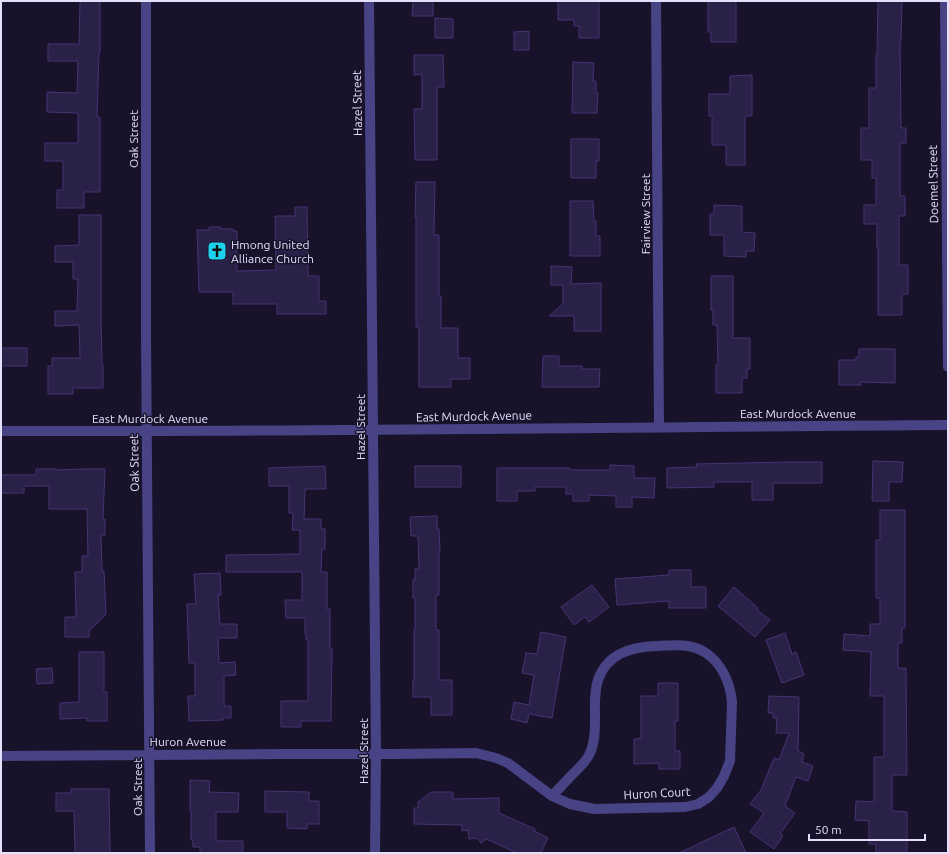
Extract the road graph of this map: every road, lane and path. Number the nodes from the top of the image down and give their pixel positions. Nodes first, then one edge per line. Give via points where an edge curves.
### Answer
1 (146, 1) edge
2 (369, 1) edge
3 (656, 1) edge
4 (945, 1) edge
5 (948, 367) edge
6 (948, 425) edge
7 (659, 427) junction
8 (373, 430) junction
9 (1, 431) edge
10 (147, 432) junction
11 (376, 754) junction
12 (150, 755) junction
13 (1, 756) edge
14 (552, 796) junction
15 (150, 853) edge
16 (375, 853) edge

1 - 10 street, Oak Street
2 - 8 street, Hazel Street
3 - 7 street, Fairview Street
4 - 5 street, Doemel Street
6 - 7 street, East Murdock Avenue
7 - 8 street, East Murdock Avenue
8 - 10 street, East Murdock Avenue
8 - 11 street, Hazel Street
9 - 10 street, East Murdock Avenue
10 - 12 street, Oak Street
11 - 12 street, Huron Avenue
11 - 14 street, Huron Court via 486,755 508,763
11 - 16 street, Hazel Street
12 - 13 street, Huron Avenue
12 - 15 street, Oak Street
14 - 14 street, Huron Court via 570,804 594,808 685,807 698,804 709,797 717,788 730,761 732,702 727,679 721,668 704,652 682,645 636,647 612,659 604,668 595,691 594,741 590,753 584,763

